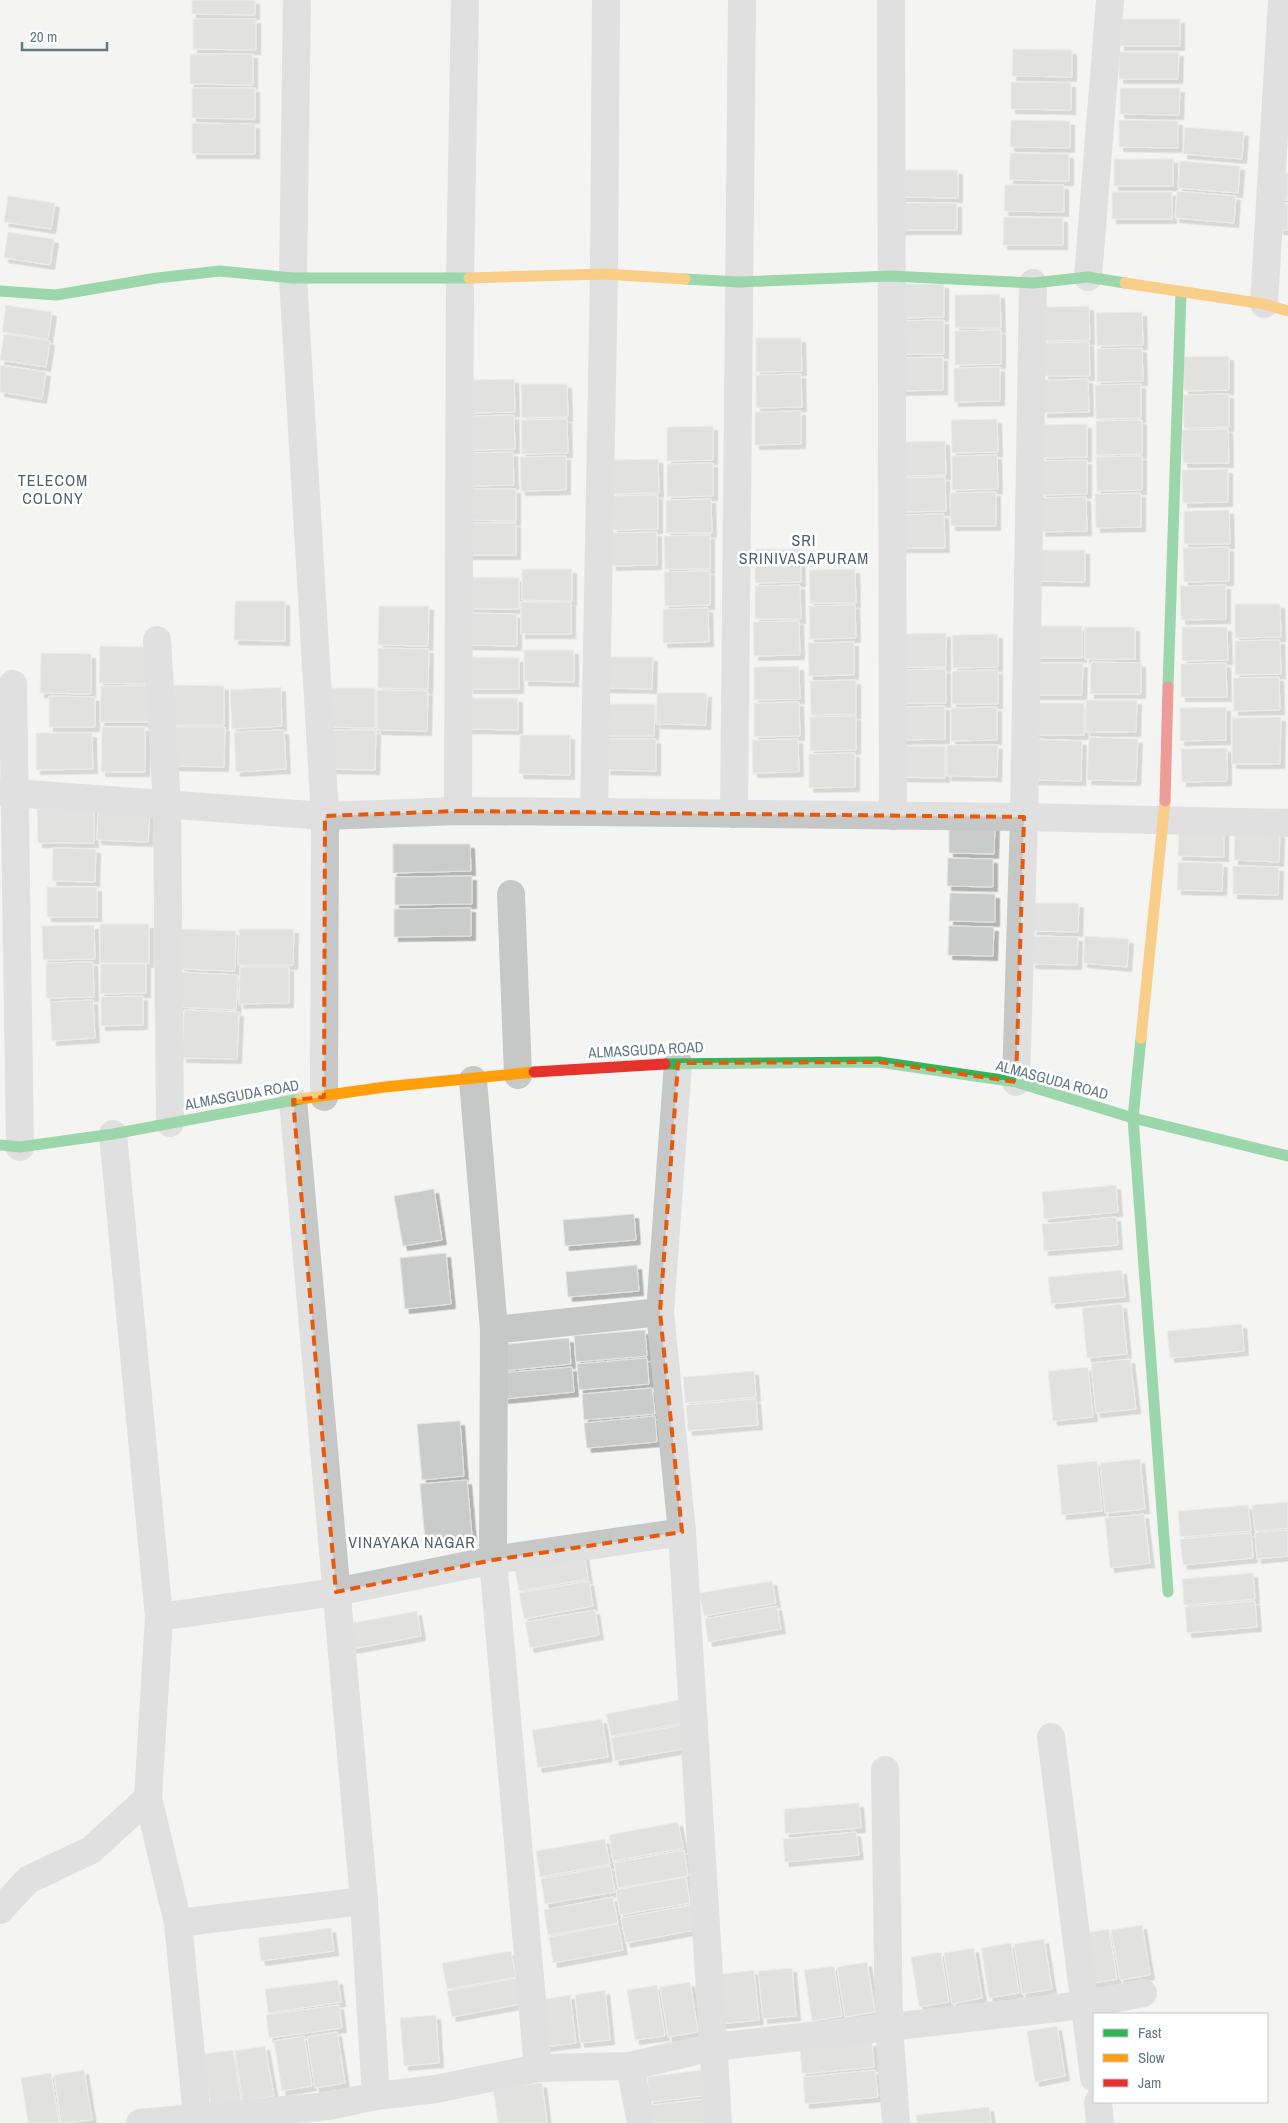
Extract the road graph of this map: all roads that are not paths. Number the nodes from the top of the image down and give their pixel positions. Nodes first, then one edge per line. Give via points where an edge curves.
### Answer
1 (297, 0) edge
2 (465, 0) edge
3 (606, 0) edge
4 (742, 0) edge
5 (891, 0) edge
6 (1110, 0) edge
7 (1282, 0) edge
8 (604, 274) junction
9 (890, 276) junction
10 (1088, 277) junction
11 (293, 278) junction
12 (460, 278) junction
13 (739, 282) junction
14 (1033, 283) junction
15 (0, 291) edge
16 (1181, 292) junction
17 (1276, 307) edge
18 (157, 640) dead end
19 (13, 684) dead end
20 (8, 792) edge
21 (167, 804) junction
22 (458, 811) junction
23 (594, 812) junction
24 (734, 814) junction
25 (325, 816) junction
26 (893, 816) junction
27 (1024, 817) junction
28 (1164, 821) junction
29 (1288, 823) edge
30 (511, 894) dead end
31 (678, 1063) junction
32 (518, 1075) junction
33 (473, 1080) junction
34 (1016, 1082) junction
35 (324, 1097) junction
36 (293, 1100) junction
37 (1133, 1118) junction
38 (170, 1123) junction
39 (113, 1134) junction
40 (10, 1146) edge
41 (1288, 1156) edge
42 (660, 1312) junction
43 (494, 1330) junction
44 (682, 1532) junction
45 (493, 1560) junction
46 (336, 1592) junction
47 (1168, 1592) dead end
48 (159, 1618) junction
49 (1051, 1737) dead end
50 (885, 1770) dead end
51 (148, 1798) junction
52 (364, 1902) junction
53 (0, 1910) edge
54 (178, 1922) junction
55 (1143, 1992) dead end
56 (1084, 2005) junction
57 (889, 2026) junction
58 (712, 2047) junction
59 (630, 2066) junction
60 (538, 2068) junction
61 (1093, 2071) edge
62 (376, 2096) junction
63 (1098, 2103) edge
64 (331, 2114) edge
65 (197, 2117) junction
66 (140, 2123) edge
67 (641, 2123) edge
68 (718, 2123) edge
69 (896, 2123) edge
70 (1100, 2123) edge

1 - 11 street
2 - 12 street
3 - 8 street
4 - 13 street
5 - 9 street
6 - 10 street
7 - 17 street
8 - 12 street
8 - 13 street
8 - 23 street
9 - 13 street
9 - 14 street
9 - 26 street
10 - 14 street
10 - 16 street
11 - 12 street
11 - 15 street via 220,271 56,294
11 - 25 street
12 - 22 street
13 - 24 street
14 - 27 street
16 - 17 street
16 - 28 street
18 - 21 street
19 - 20 street
20 - 21 street
20 - 40 street
21 - 25 street
21 - 38 street
22 - 23 street
22 - 25 street
23 - 24 street
24 - 26 street
25 - 35 street
26 - 27 street
27 - 28 street
27 - 34 street
28 - 29 street
28 - 37 street
30 - 32 street
31 - 32 street, ALMASGUDA ROAD via 563,1069
31 - 34 street, ALMASGUDA ROAD via 879,1062
31 - 42 street
32 - 33 street, ALMASGUDA ROAD
33 - 35 street, ALMASGUDA ROAD via 385,1086
33 - 43 street
34 - 37 street, ALMASGUDA ROAD
35 - 36 street, ALMASGUDA ROAD
36 - 38 street, ALMASGUDA ROAD
36 - 46 street
37 - 41 street, ALMASGUDA ROAD
37 - 47 street
38 - 39 street, ALMASGUDA ROAD
39 - 40 street, ALMASGUDA ROAD
39 - 48 street
42 - 43 street
42 - 44 street
43 - 45 street
44 - 45 street
44 - 58 street
45 - 46 street
45 - 60 street
46 - 48 street
46 - 52 street
48 - 51 street
49 - 56 street
50 - 57 street
51 - 53 street via 91,1850 28,1880
51 - 54 street
52 - 54 street
52 - 62 street
54 - 65 street
55 - 56 street
56 - 57 street
56 - 61 street
57 - 58 street
57 - 69 street
58 - 59 street
58 - 68 street
59 - 60 street
59 - 67 street
60 - 62 street via 436,2089
62 - 64 street
63 - 70 street
64 - 65 street
65 - 66 street

